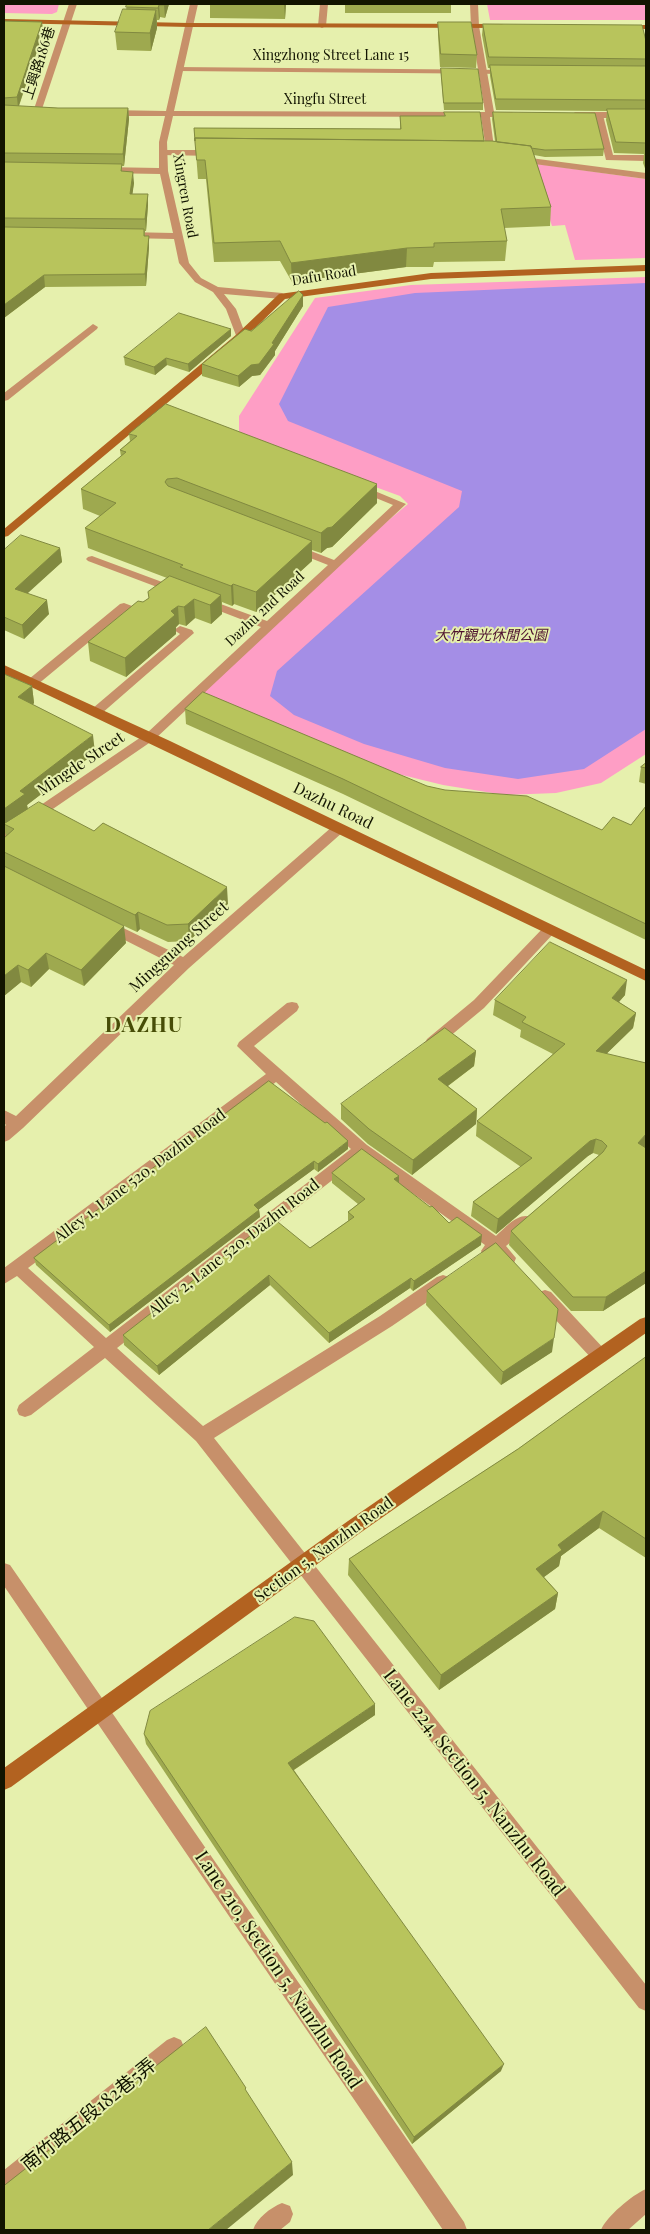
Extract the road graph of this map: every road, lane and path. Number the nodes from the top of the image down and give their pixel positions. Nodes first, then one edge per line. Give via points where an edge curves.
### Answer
1 (73, 4) edge
2 (194, 4) edge
3 (324, 4) edge
4 (474, 4) edge
5 (4, 21) edge
6 (67, 22) junction
7 (189, 25) junction
8 (322, 26) junction
9 (475, 26) junction
10 (513, 26) edge
11 (618, 27) edge
12 (646, 27) edge
13 (179, 69) junction
14 (483, 71) junction
15 (521, 72) edge
16 (38, 112) edge
17 (94, 112) edge
18 (169, 113) junction
19 (488, 114) junction
20 (520, 115) edge
21 (569, 115) edge
22 (599, 115) junction
23 (646, 115) edge
24 (164, 153) junction
25 (222, 154) edge
26 (548, 158) edge
27 (583, 158) edge
28 (646, 158) edge
29 (89, 170) edge
30 (164, 170) junction
31 (646, 176) edge
32 (119, 235) edge
33 (177, 236) junction
34 (646, 268) edge
35 (216, 290) junction
36 (282, 296) junction
37 (93, 327) dead end
38 (241, 336) junction
39 (4, 398) edge
40 (346, 483) edge
41 (4, 534) edge
42 (281, 543) edge
43 (92, 559) dead end
44 (335, 564) junction
45 (144, 615) edge
46 (269, 626) junction
47 (180, 630) dead end
48 (4, 668) edge
49 (33, 682) junction
50 (97, 711) junction
51 (151, 736) junction
52 (338, 829) junction
53 (4, 836) edge
54 (98, 922) edge
55 (548, 930) junction
56 (184, 964) junction
57 (646, 976) edge
58 (292, 1007) dead end
59 (418, 1053) edge
60 (276, 1074) junction
61 (343, 1108) edge
62 (4, 1116) edge
63 (328, 1119) junction
64 (18, 1124) junction
65 (4, 1136) edge
66 (362, 1149) junction
67 (534, 1213) edge
68 (496, 1245) junction
69 (473, 1262) edge
70 (516, 1266) edge
71 (18, 1267) junction
72 (457, 1272) edge
73 (4, 1277) edge
74 (535, 1287) edge
75 (646, 1324) edge
76 (106, 1347) junction
77 (600, 1356) junction
78 (25, 1410) dead end
79 (202, 1436) junction
80 (303, 1565) junction
81 (4, 1571) edge
82 (100, 1711) junction
83 (4, 1780) edge
84 (646, 2001) edge
85 (174, 2047) dead end
86 (4, 2184) edge
87 (646, 2200) edge
88 (282, 2214) dead end
89 (264, 2230) edge
90 (456, 2230) edge
91 (612, 2230) edge

1 - 6 street, 上興路186巷
2 - 7 street, Xingren Road
3 - 8 street
4 - 9 street
5 - 6 street
6 - 7 street
6 - 16 street, 上興路186巷
7 - 8 street
7 - 13 street, Xingren Road
8 - 9 street
9 - 10 street
9 - 14 street
11 - 12 street
13 - 14 street, Xingzhong Street Lane 15
13 - 18 street, Xingren Road
14 - 15 street, Xingzhong Street Lane 15
14 - 19 street
17 - 18 street, Xingfu Street
18 - 19 street, Xingfu Street
18 - 24 street, Xingren Road
19 - 20 street, Xingfu Street
19 - 31 street via 487,156
21 - 22 street
22 - 23 street
22 - 28 street via 604,158
24 - 25 street
24 - 30 street, Xingren Road
26 - 27 street
29 - 30 street
30 - 33 street, Xingren Road
32 - 33 street
33 - 35 street, Xingren Road via 184,262 198,280
34 - 36 street, Dafu Road via 431,276
35 - 36 street, Xingren Road
35 - 38 street, Xingren Road via 231,309
36 - 38 street, Dafu Road
37 - 39 street
38 - 41 street, Dafu Road
40 - 44 street, Dazhu 2nd Road via 400,504
42 - 44 street
43 - 46 street
44 - 46 street, Dazhu 2nd Road
45 - 49 street via 124,607
46 - 51 street, Dazhu 2nd Road
47 - 50 street via 188,633
48 - 49 street, Dazhu Road
49 - 50 street, Dazhu Road
50 - 51 street, Dazhu Road
51 - 52 street, Dazhu Road
51 - 53 street, Mingde Street
52 - 55 street, Dazhu Road
52 - 56 street, Mingguang Street
54 - 56 street
55 - 57 street, Dazhu Road
55 - 59 street via 480,1004
56 - 64 street, Mingguang Street
58 - 60 street via 244,1046
60 - 63 street
60 - 71 street, Alley 1, Lane 520, Dazhu Road
61 - 63 street
62 - 64 street
63 - 66 street
64 - 65 street, Mingguang Street
66 - 68 street
66 - 76 street, Alley 2, Lane 520, Dazhu Road
67 - 68 street
68 - 69 street
68 - 70 street
71 - 73 street, Alley 1, Lane 520, Dazhu Road
71 - 76 street
72 - 79 street via 386,1321
74 - 77 street
75 - 77 street, Section 5, Nanzhu Road
76 - 78 street, Alley 2, Lane 520, Dazhu Road
76 - 79 street
77 - 80 street, Section 5, Nanzhu Road
79 - 80 street
80 - 82 street, Section 5, Nanzhu Road
80 - 84 street, Lane 224, Section 5, Nanzhu Road
81 - 82 street, Lane 210, Section 5, Nanzhu Road
82 - 83 street, Section 5, Nanzhu Road
82 - 90 street, Lane 210, Section 5, Nanzhu Road
85 - 86 street, 南竹路五段182巷5弄
87 - 91 street
88 - 89 street

